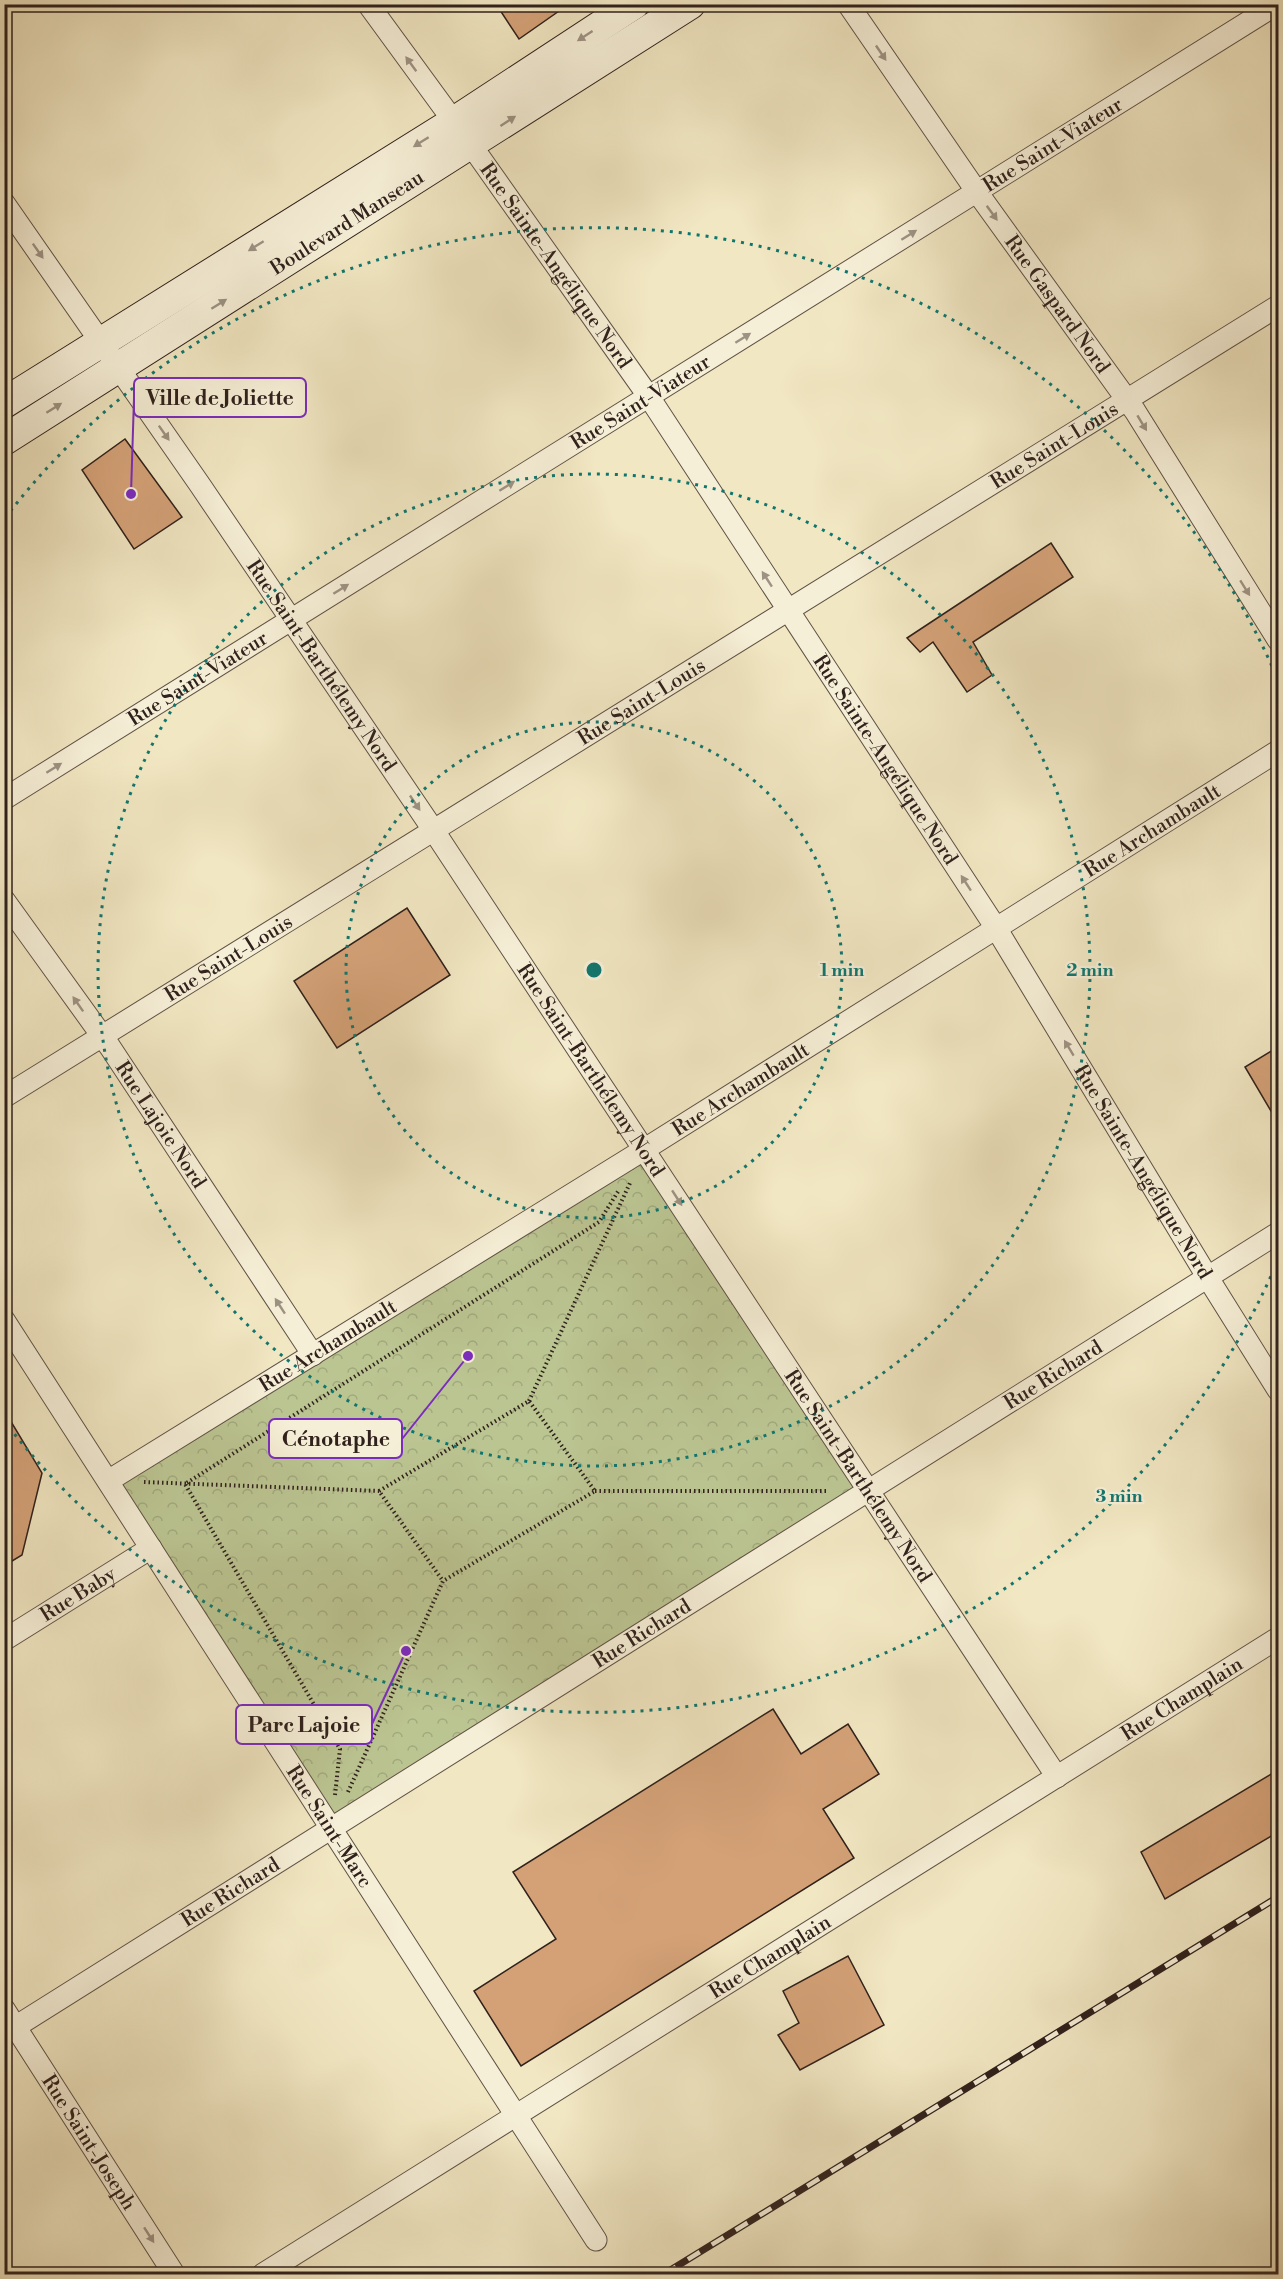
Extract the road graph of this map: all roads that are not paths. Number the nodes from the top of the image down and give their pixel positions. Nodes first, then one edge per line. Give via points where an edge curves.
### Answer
1 (368, 4) edge
2 (634, 4) edge
3 (690, 4) edge
4 (848, 4) edge
5 (1277, 4) edge
6 (462, 133) junction
7 (977, 192) junction
8 (4, 203) edge
9 (1278, 306) edge
10 (102, 343) junction
11 (119, 367) junction
12 (649, 397) junction
13 (1128, 400) junction
14 (4, 403) edge
15 (4, 440) edge
16 (788, 611) junction
17 (291, 620) junction
18 (1278, 640) edge
19 (1278, 751) edge
20 (4, 799) edge
21 (434, 831) junction
22 (4, 900) edge
23 (996, 928) junction
24 (102, 1037) junction
25 (4, 1097) edge
26 (645, 1149) junction
27 (1278, 1233) edge
28 (1208, 1278) junction
29 (4, 1320) edge
30 (313, 1354) junction
31 (1278, 1390) edge
32 (108, 1480) junction
33 (868, 1491) junction
34 (151, 1548) junction
35 (1278, 1638) edge
36 (4, 1640) edge
37 (1057, 1777) junction
38 (332, 1829) junction
39 (4, 2009) edge
40 (10, 2030) edge
41 (516, 2116) junction
42 (596, 2240) dead end
43 (174, 2274) edge
44 (263, 2274) edge

6 -> 1 street, Rue Sainte-Angélique Nord
2 -> 6 main road, Boulevard Manseau
6 -> 3 main road, Boulevard Manseau
4 -> 7 street, Rue Gaspard Nord
5 - 7 street, Rue Saint-Viateur
6 -> 10 main road, Boulevard Manseau
11 -> 6 main road, Boulevard Manseau
6 - 12 street, Rue Sainte-Angélique Nord
12 -> 7 street, Rue Saint-Viateur
7 -> 13 street, Rue Gaspard Nord
8 -> 10 street, Rue Saint-Barthélemy Nord
9 - 13 street, Rue Saint-Louis
10 - 11 street, Rue Saint-Barthélemy Nord
10 - 14 main road, Boulevard Manseau
15 -> 11 main road, Boulevard Manseau
11 -> 17 street, Rue Saint-Barthélemy Nord
16 -> 12 street, Rue Sainte-Angélique Nord
17 -> 12 street, Rue Saint-Viateur
13 - 16 street, Rue Saint-Louis
13 -> 18 street, Rue Gaspard Nord
16 - 21 street, Rue Saint-Louis
23 -> 16 street, Rue Sainte-Angélique Nord
20 -> 17 street, Rue Saint-Viateur
17 -> 21 street, Rue Saint-Barthélemy Nord
19 - 23 street, Rue Archambault
21 - 24 street, Rue Saint-Louis
21 - 26 street, Rue Saint-Barthélemy Nord
24 -> 22 street, Rue Lajoie Nord
23 - 26 street, Rue Archambault
28 -> 23 street, Rue Sainte-Angélique Nord
24 - 25 street, Rue Saint-Louis
30 -> 24 street, Rue Lajoie Nord
26 - 30 street, Rue Archambault
26 -> 33 street, Rue Saint-Barthélemy Nord
27 - 28 street, Rue Richard
28 - 31 street, Rue Sainte-Angélique Nord
28 - 33 street, Rue Richard
29 - 32 street, Rue Saint-Marc
30 - 32 street, Rue Archambault
32 - 34 street, Rue Saint-Marc
33 - 37 street, Rue Saint-Barthélemy Nord
33 - 38 street, Rue Richard
34 - 36 street, Rue Baby
34 - 38 street, Rue Saint-Marc
35 - 37 street, Rue Champlain
37 - 41 street, Rue Champlain
38 - 40 street, Rue Richard
38 - 41 street, Rue Saint-Marc
39 - 40 street, Rue Saint-Joseph
40 -> 43 street, Rue Saint-Joseph
41 - 42 street, Rue Saint-Marc
41 - 44 street, Rue Champlain

